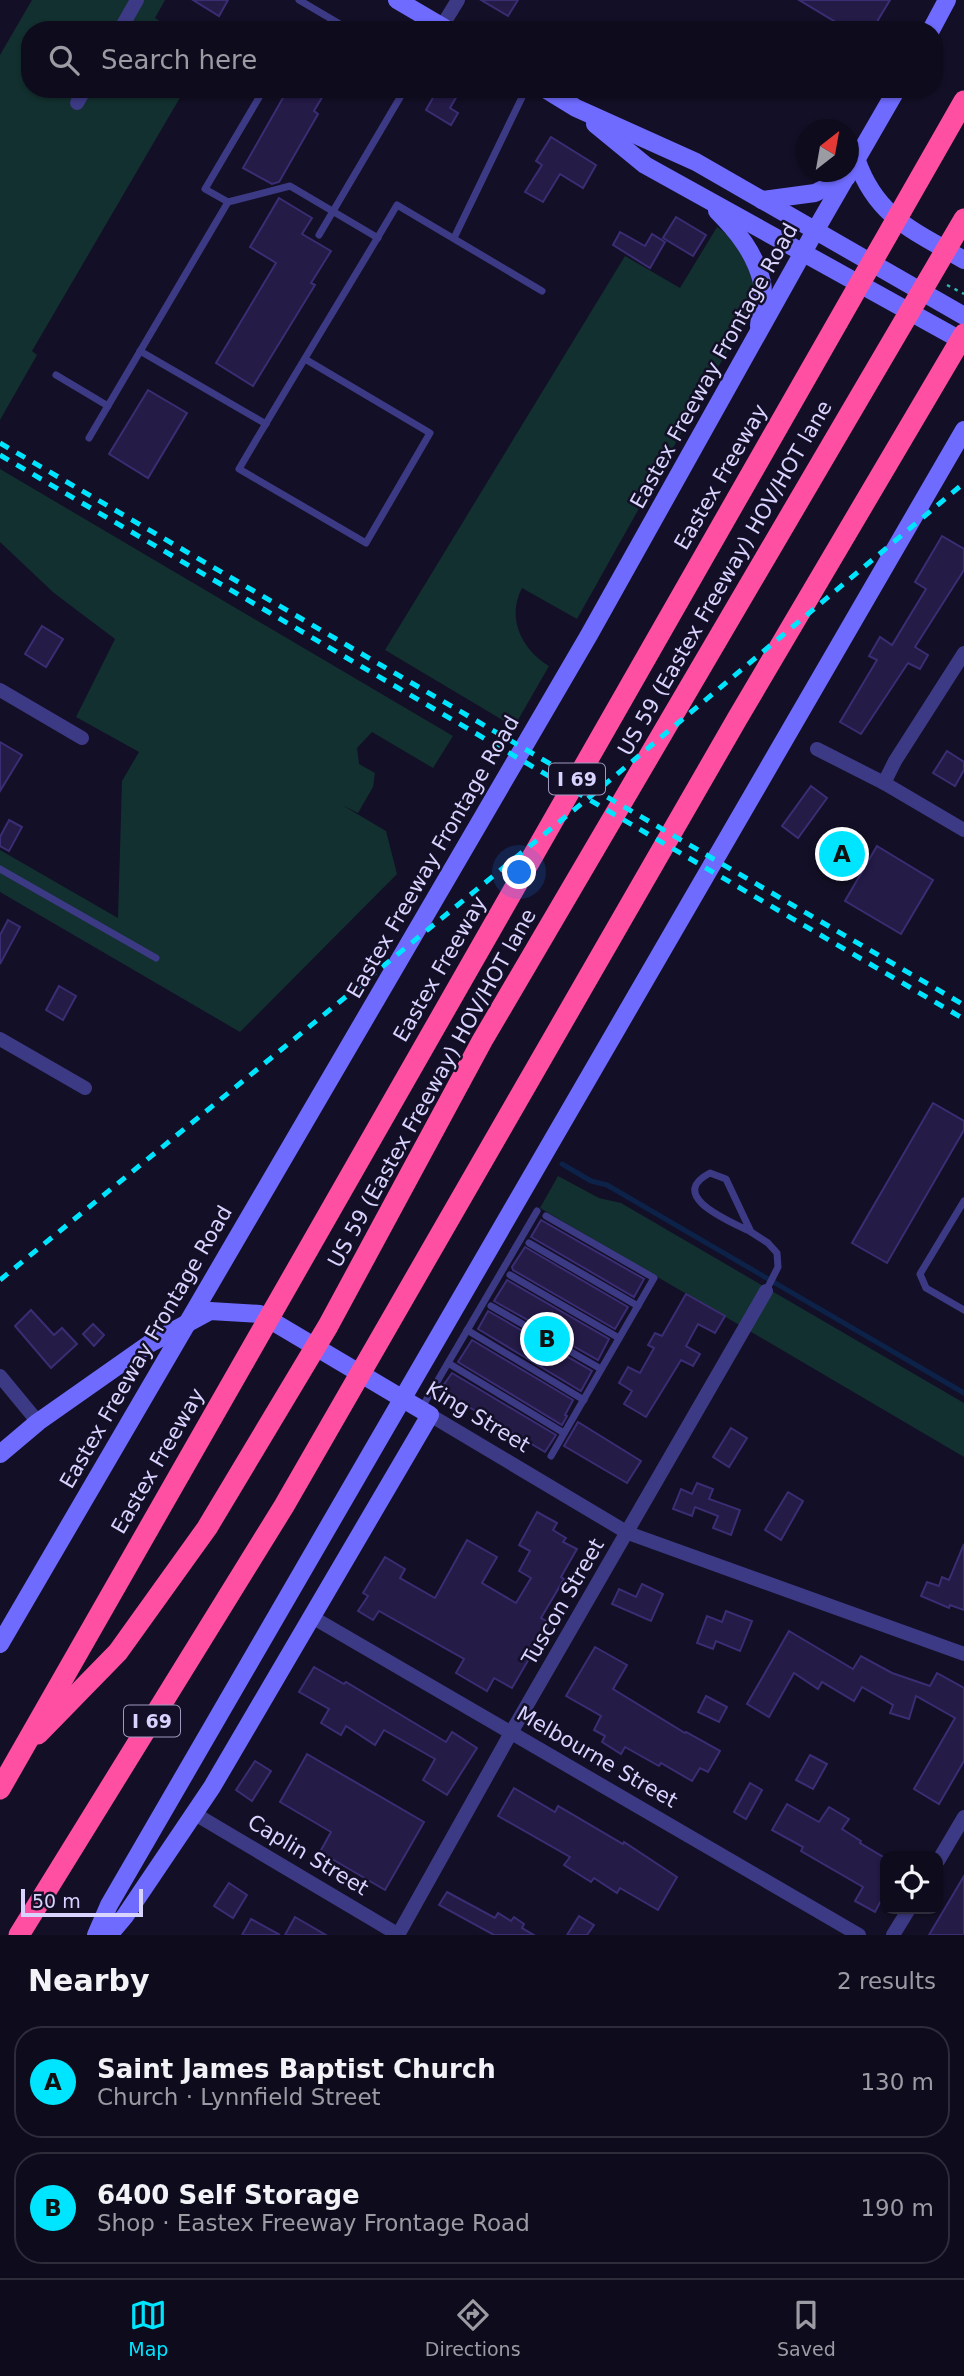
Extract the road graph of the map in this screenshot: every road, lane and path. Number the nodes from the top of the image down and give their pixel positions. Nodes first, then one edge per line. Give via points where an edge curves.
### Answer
1 (137, 0) edge
2 (299, 0) edge
3 (397, 0) edge
4 (458, 0) edge
5 (947, 0) edge
6 (125, 21) edge
7 (334, 21) edge
8 (431, 21) edge
9 (448, 21) edge
10 (936, 21) edge
11 (80, 98) edge
12 (259, 98) edge
13 (400, 98) edge
14 (522, 98) edge
15 (560, 98) edge
16 (892, 98) edge
17 (964, 101) edge
18 (77, 103) dead end
19 (576, 108) junction
20 (859, 157) edge
21 (859, 178) edge
22 (832, 182) edge
23 (844, 182) edge
24 (703, 196) junction
25 (762, 200) junction
26 (228, 202) junction
27 (333, 211) junction
28 (964, 219) edge
29 (815, 231) junction
30 (319, 235) dead end
31 (378, 238) junction
32 (454, 238) junction
33 (804, 252) junction
34 (964, 260) edge
35 (542, 291) dead end
36 (964, 316) edge
37 (758, 334) junction
38 (964, 334) edge
39 (964, 342) edge
40 (140, 351) junction
41 (305, 359) junction
42 (56, 375) dead end
43 (108, 406) junction
44 (266, 424) junction
45 (964, 430) edge
46 (89, 438) dead end
47 (964, 653) edge
48 (0, 690) edge
49 (82, 738) dead end
50 (817, 749) dead end
51 (884, 783) junction
52 (964, 830) edge
53 (0, 869) edge
54 (156, 958) dead end
55 (0, 1038) edge
56 (85, 1088) dead end
57 (964, 1201) edge
58 (537, 1211) dead end
59 (961, 1213) edge
60 (545, 1216) dead end
61 (751, 1231) junction
62 (529, 1243) dead end
63 (510, 1275) dead end
64 (766, 1291) joint
65 (491, 1306) dead end
66 (638, 1306) junction
67 (964, 1310) edge
68 (467, 1330) junction
69 (619, 1338) junction
70 (448, 1363) junction
71 (601, 1369) junction
72 (0, 1376) edge
73 (584, 1400) junction
74 (426, 1412) junction
75 (38, 1422) junction
76 (564, 1433) junction
77 (0, 1454) edge
78 (551, 1456) dead end
79 (628, 1533) junction
80 (18, 1614) junction
81 (312, 1617) junction
82 (0, 1622) edge
83 (0, 1644) edge
84 (964, 1654) edge
85 (512, 1731) junction
86 (0, 1762) edge
87 (0, 1790) edge
88 (195, 1814) junction
89 (964, 1817) edge
90 (943, 1853) edge
91 (906, 1914) edge
92 (19, 1935) edge
93 (96, 1935) edge
94 (109, 1935) edge
95 (398, 1935) edge
96 (859, 1935) edge
97 (893, 1935) edge

1 - 6 street
2 - 7 lane
3 - 8 main road
4 - 9 street
5 - 10 main road
11 - 18 street
12 - 26 lane via 205,189
13 - 27 lane
14 - 32 lane
15 - 19 main road
16 - 20 main road, Eastex Freeway Frontage Road
17 - 87 highway, Eastex Freeway / I 69
19 - 24 main road via 645,165
19 - 25 main road via 696,162
21 - 34 main road via 895,219
22 - 25 main road via 815,193
23 - 29 main road, Eastex Freeway Frontage Road
24 - 33 main road
24 - 37 main road via 738,233 754,260 762,284
25 - 29 main road
26 - 27 lane via 290,186
26 - 40 lane
27 - 30 lane
27 - 31 lane
28 - 86 highway, US 59 (Eastex Freeway) HOV/HOT lane via 482,1041 328,1326 207,1528 118,1652 46,1729
29 - 33 main road, Eastex Freeway Frontage Road
29 - 36 main road
31 - 32 lane via 397,205
31 - 41 lane
32 - 35 lane
33 - 37 main road, Eastex Freeway Frontage Road
33 - 39 main road
37 - 80 main road, Eastex Freeway Frontage Road via 589,635
38 - 92 highway, I 69 via 284,1506
40 - 43 lane
40 - 44 lane
41 - 44 lane
41 - 44 lane via 430,433 366,543 239,469
42 - 43 lane
43 - 46 lane
45 - 93 main road via 109,1905
47 - 51 street
48 - 49 street
50 - 51 street
51 - 52 street
53 - 54 lane
55 - 56 street
57 - 59 lane
58 - 68 lane
59 - 67 lane via 920,1274 926,1288
60 - 66 lane via 654,1278
61 - 61 lane via 726,1179 710,1173 701,1177 695,1193 705,1208
61 - 64 lane via 777,1253 778,1266
62 - 66 lane
63 - 69 lane
64 - 79 street, Tuscon Street
65 - 71 lane
66 - 69 lane
68 - 70 lane
68 - 73 lane
69 - 71 lane
70 - 74 lane
70 - 76 lane
71 - 73 lane
72 - 75 street
73 - 76 lane
74 - 75 main road, King Street via 260,1314 210,1311 149,1344
74 - 79 street, King Street
74 - 81 main road
75 - 77 main road, King Street
76 - 78 lane
79 - 84 street, King Street
79 - 85 street, Tuscon Street
80 - 82 main road
80 - 83 main road, Eastex Freeway Frontage Road
81 - 85 street, Melbourne Street
81 - 88 main road
85 - 95 street, Tuscon Street
85 - 96 street, Melbourne Street
88 - 94 main road
88 - 95 street, Caplin Street
89 - 90 street
91 - 97 street

